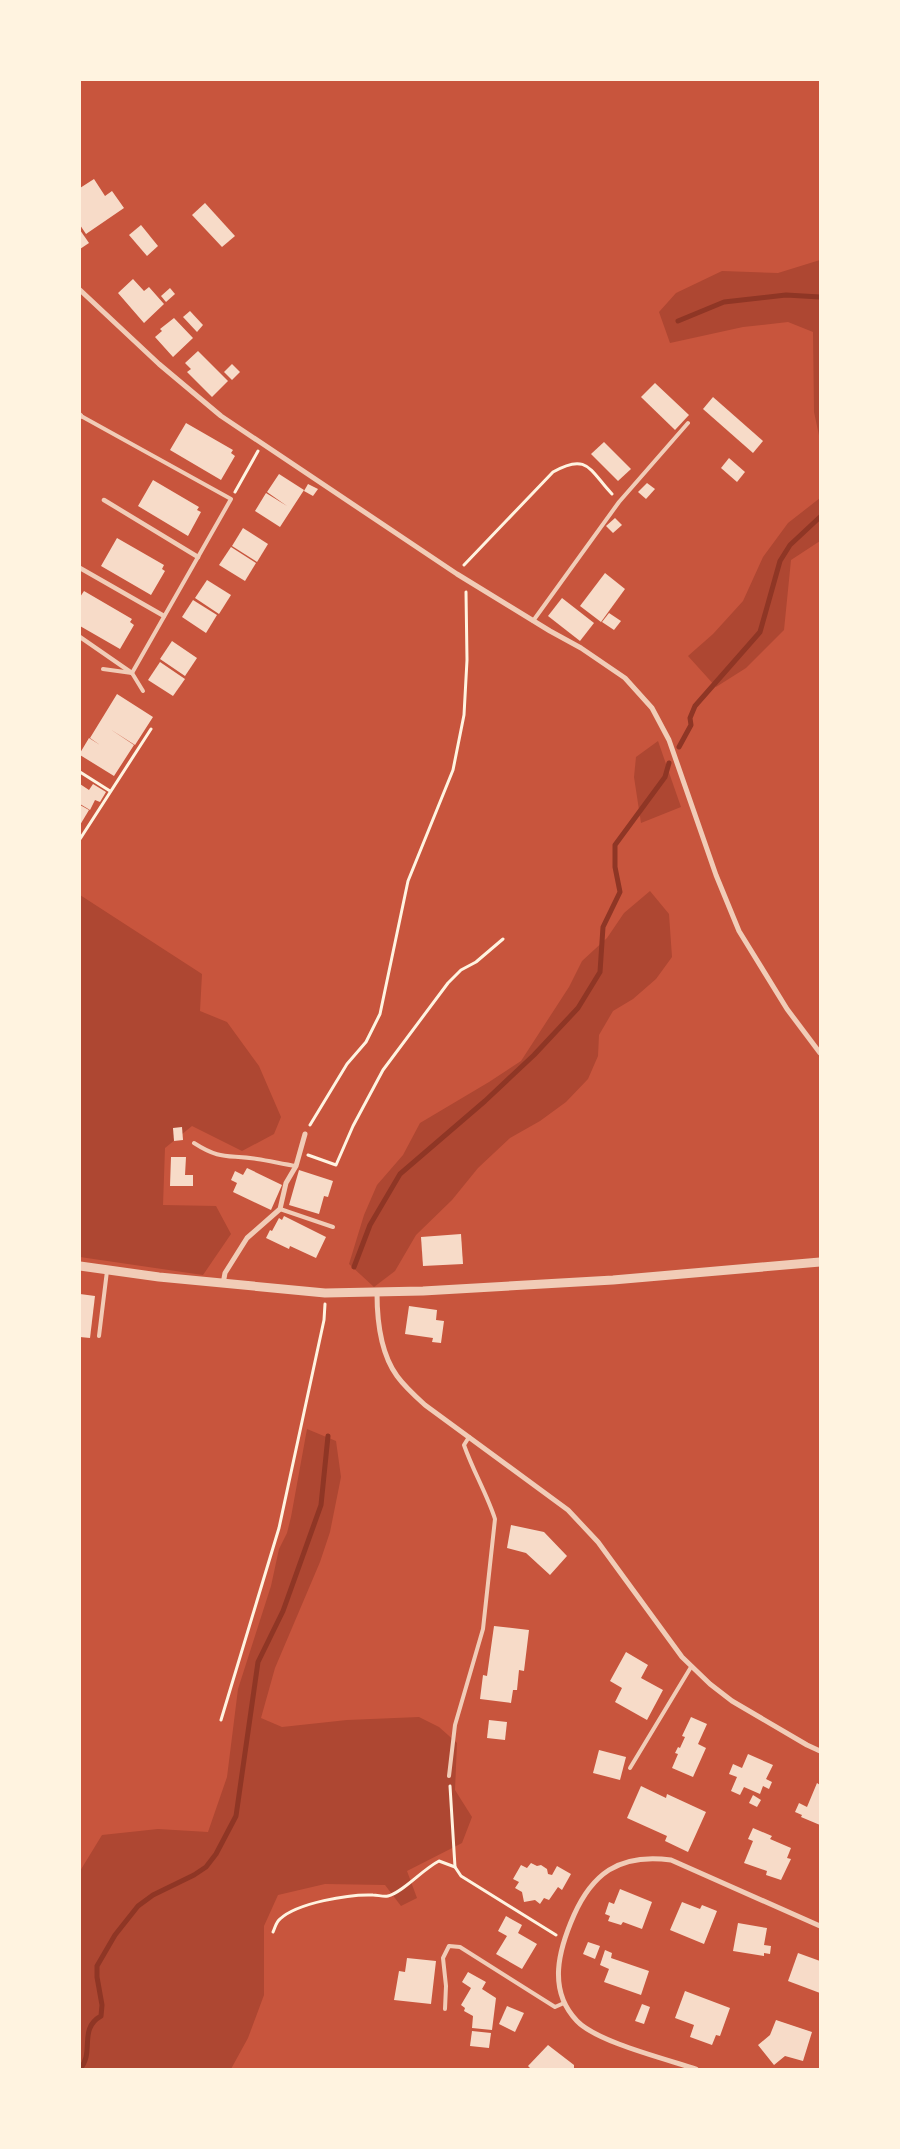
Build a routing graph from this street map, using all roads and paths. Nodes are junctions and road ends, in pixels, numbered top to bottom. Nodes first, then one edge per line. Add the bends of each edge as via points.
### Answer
1 (80, 290) edge
2 (80, 416) edge
3 (688, 423) dead end
4 (262, 444) junction
5 (231, 499) junction
6 (104, 500) dead end
7 (619, 502) junction
8 (198, 557) junction
9 (80, 568) edge
10 (457, 574) junction
11 (465, 579) junction
12 (164, 616) junction
13 (533, 621) junction
14 (80, 637) edge
15 (103, 669) dead end
16 (132, 673) junction
17 (143, 691) dead end
18 (151, 729) dead end
19 (80, 772) edge
20 (110, 792) junction
21 (80, 839) edge
22 (503, 939) dead end
23 (820, 1054) edge
24 (305, 1134) joint
25 (194, 1143) dead end
26 (298, 1152) junction
27 (296, 1166) junction
28 (280, 1209) junction
29 (333, 1227) dead end
30 (820, 1262) edge
31 (80, 1266) edge
32 (108, 1270) junction
33 (223, 1284) junction
34 (325, 1293) junction
35 (377, 1293) junction
36 (99, 1336) dead end
37 (469, 1437) junction
38 (691, 1667) junction
39 (221, 1720) dead end
40 (820, 1751) edge
41 (630, 1768) dead end
42 (449, 1776) joint
43 (455, 1867) junction
44 (820, 1926) edge
45 (273, 1932) dead end
46 (563, 1940) junction
47 (564, 2003) junction
48 (445, 2009) dead end
49 (696, 2069) edge

1 - 4 street via 159,364 221,416
2 - 5 lane
3 - 7 lane
4 - 5 path
4 - 10 street
5 - 8 lane
6 - 8 street
7 - 10 path via 594,472 583,464 569,462 553,472
7 - 13 lane
8 - 12 lane
9 - 12 street
10 - 11 street
11 - 13 street
11 - 24 path via 467,660 464,715 453,770 408,881 380,1014 366,1042 347,1064
12 - 16 lane
13 - 23 street via 625,678 652,708 669,740 738,931
14 - 16 street
15 - 16 lane
16 - 17 lane
18 - 20 path
19 - 20 path
20 - 21 path
22 - 26 path via 448,983 383,1070 336,1164
24 - 26 street
25 - 27 lane via 211,1154 224,1157 255,1158
26 - 27 street
27 - 28 street via 286,1183
28 - 29 lane
28 - 33 street via 247,1238 224,1273
30 - 35 street via 614,1280
31 - 32 street
32 - 33 street
32 - 36 lane
33 - 34 street
34 - 35 street
34 - 39 path via 324,1320 279,1528
35 - 37 street via 382,1337 396,1376 425,1405
37 - 38 street via 568,1510 598,1542
37 - 42 lane via 464,1445 495,1519 483,1629 455,1725
38 - 40 street via 732,1701
38 - 41 lane
42 - 43 path
43 - 45 path via 439,1861 428,1866 398,1892 387,1896 346,1897 294,1910 278,1920
43 - 46 path via 461,1876
44 - 46 street via 671,1860 644,1858 608,1871 592,1885 581,1900
46 - 47 street via 558,1974
47 - 48 lane via 556,2007 460,1947 449,1946 443,1958
47 - 49 street via 589,2031

